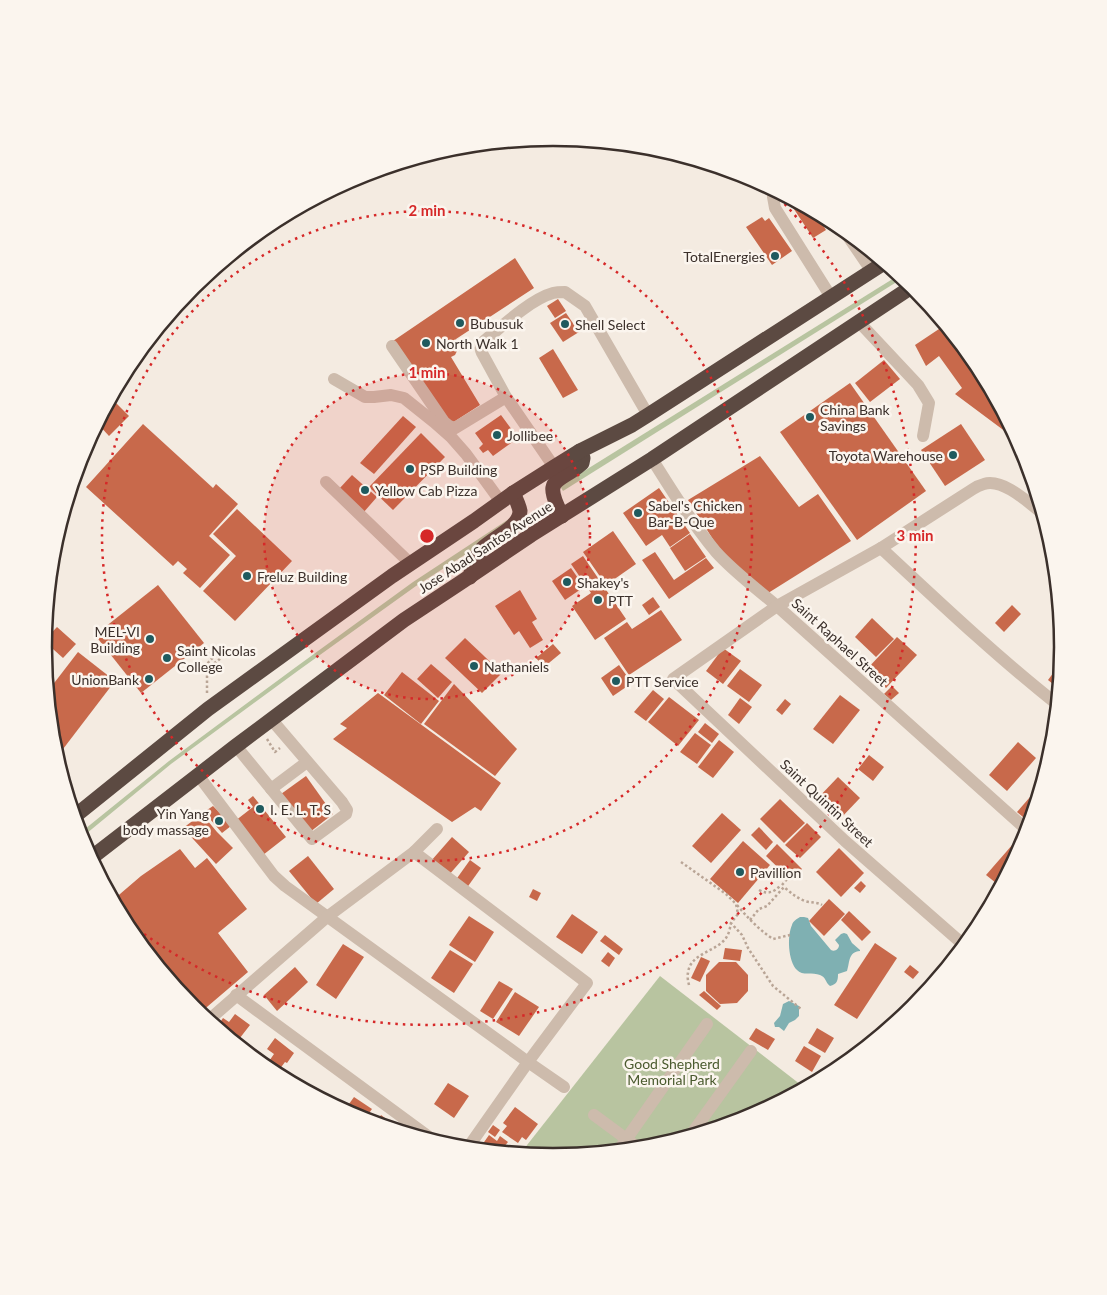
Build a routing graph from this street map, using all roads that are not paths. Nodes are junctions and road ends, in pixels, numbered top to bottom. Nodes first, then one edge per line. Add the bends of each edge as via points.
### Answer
1 (774, 198) edge
2 (878, 266) edge
3 (906, 291) edge
4 (831, 297) junction
5 (859, 322) junction
6 (392, 346) dead end
7 (334, 379) dead end
8 (506, 397) junction
9 (648, 415) junction
10 (923, 436) dead end
11 (580, 451) junction
12 (652, 459) junction
13 (554, 467) junction
14 (326, 482) dead end
15 (507, 498) junction
16 (1034, 507) edge
17 (562, 516) junction
18 (881, 548) junction
19 (411, 564) junction
20 (470, 577) junction
21 (777, 606) junction
22 (1051, 700) edge
23 (271, 719) junction
24 (236, 746) junction
25 (307, 762) junction
26 (198, 775) junction
27 (271, 789) junction
28 (80, 812) edge
29 (1022, 824) edge
30 (437, 829) dead end
31 (414, 852) junction
32 (97, 853) edge
33 (326, 917) junction
34 (959, 941) edge
35 (236, 995) junction
36 (214, 1015) edge
37 (707, 1024) dead end
38 (751, 1052) dead end
39 (528, 1062) junction
40 (564, 1087) dead end
41 (594, 1115) dead end
42 (696, 1127) edge
43 (419, 1130) edge
44 (627, 1138) junction
45 (471, 1141) edge
46 (632, 1142) edge
47 (623, 1143) edge

1 - 4 street via 775,208
2 - 4 highway, Jose Abad Santos Avenue
3 - 5 highway, Jose Abad Santos Avenue
4 - 9 highway, Jose Abad Santos Avenue
5 - 10 street via 918,385 929,403
5 - 12 highway, Jose Abad Santos Avenue
6 - 8 street via 449,426 455,428
7 - 15 street via 366,397 392,395 404,398 451,437
8 - 9 street via 482,354 481,345 534,302 565,292 585,306
8 - 13 street
9 - 11 highway, Jose Abad Santos Avenue
11 - 13 highway, Jose Abad Santos Avenue
11 - 17 highway via 582,462 553,486 553,496
12 - 17 highway, Jose Abad Santos Avenue
12 - 21 street, Saint Raphael Street via 717,553
13 - 15 highway, Jose Abad Santos Avenue
14 - 19 street
15 - 19 highway, Jose Abad Santos Avenue
15 - 20 highway via 520,510 518,520 482,549 472,565
16 - 18 street via 1000,484 986,483
17 - 20 highway, Jose Abad Santos Avenue
18 - 21 street
18 - 22 street
19 - 28 highway, Jose Abad Santos Avenue via 208,709
20 - 23 highway, Jose Abad Santos Avenue via 404,620
21 - 29 street, Saint Raphael Street
21 - 34 street, Saint Quintin Street via 672,679 845,841
23 - 24 highway, Jose Abad Santos Avenue
23 - 25 street
24 - 26 highway, Jose Abad Santos Avenue
24 - 27 street
25 - 27 street
25 - 27 street via 347,810 346,814 312,839
26 - 32 highway, Jose Abad Santos Avenue
26 - 33 street via 274,876
30 - 31 street
31 - 33 street
31 - 39 street via 587,983
33 - 35 street
33 - 39 street
35 - 36 street
35 - 43 street
37 - 44 street
38 - 42 street
39 - 40 street
39 - 45 street
41 - 44 street
44 - 46 street
44 - 47 street

